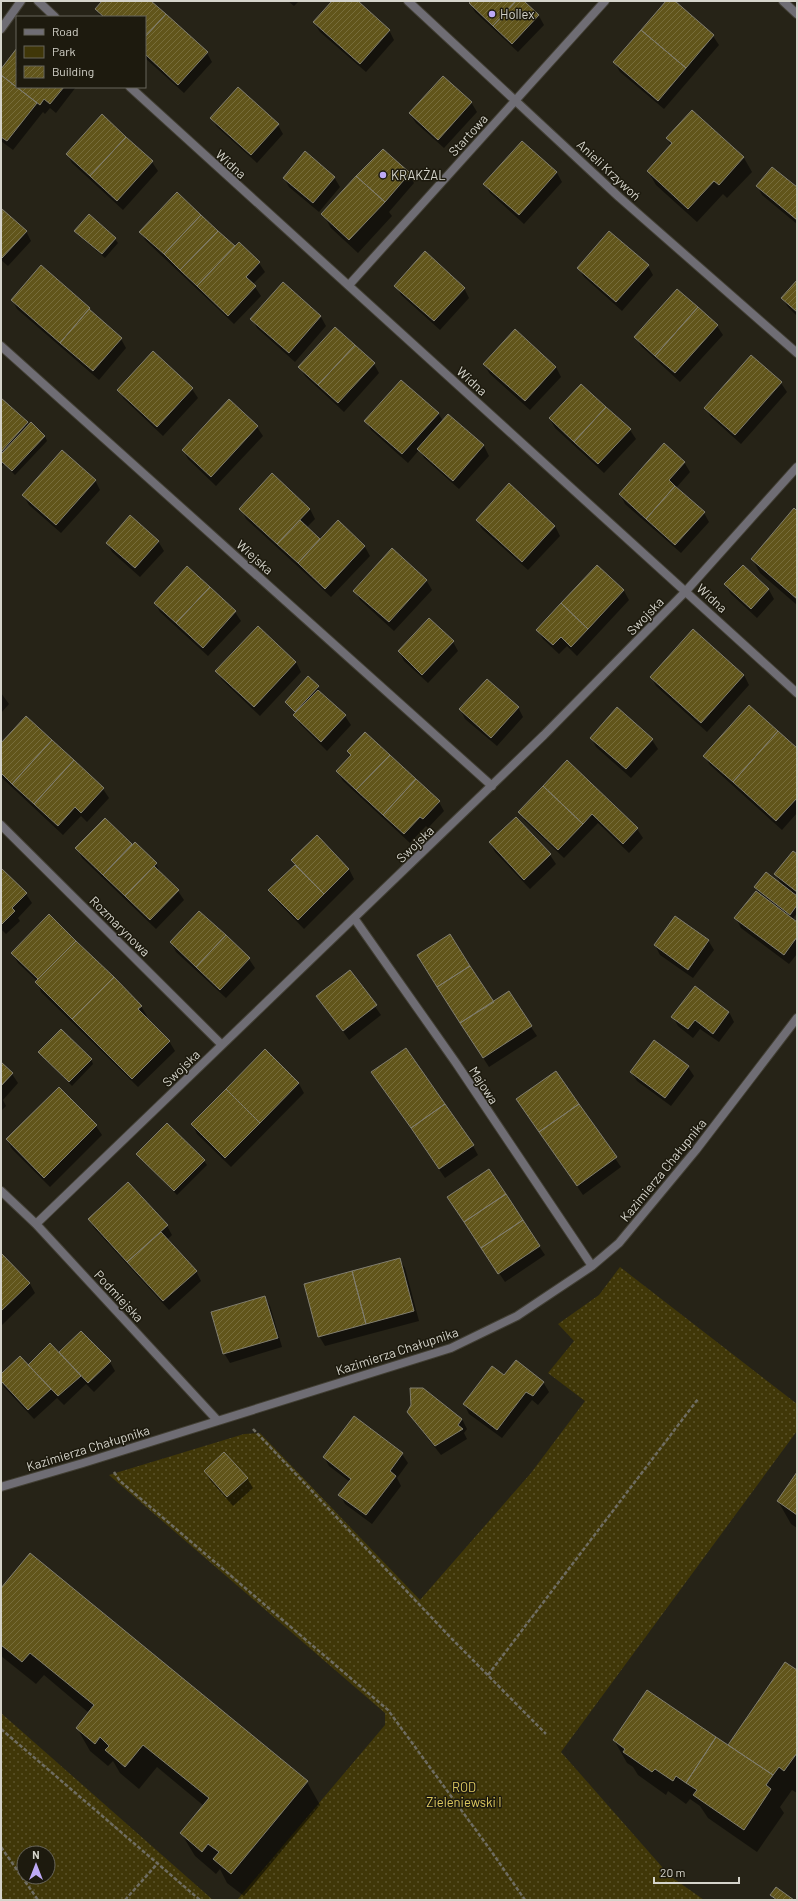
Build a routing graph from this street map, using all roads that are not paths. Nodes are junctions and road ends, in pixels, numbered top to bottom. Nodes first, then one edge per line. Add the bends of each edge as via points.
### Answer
1 (21, 1) edge
2 (38, 1) edge
3 (408, 1) edge
4 (605, 1) edge
5 (783, 1) edge
6 (797, 14) edge
7 (54, 16) edge
8 (1, 29) edge
9 (131, 88) edge
10 (515, 100) junction
11 (349, 285) junction
12 (1, 346) edge
13 (797, 353) edge
14 (797, 468) edge
15 (686, 591) junction
16 (797, 693) edge
17 (492, 786) junction
18 (1, 825) edge
19 (354, 918) junction
20 (797, 1018) edge
21 (222, 1045) junction
22 (1, 1191) edge
23 (36, 1224) junction
24 (592, 1266) junction
25 (217, 1420) junction
26 (1, 1487) edge

1 - 8 street
2 - 7 street
3 - 10 street, Anieli Krzywoń
4 - 10 street, Startowa
5 - 6 street
9 - 11 street, Widna
10 - 11 street, Startowa
10 - 13 street, Anieli Krzywoń via 619,197
11 - 15 street, Widna
12 - 17 street, Wiejska
14 - 15 street, Swojska
15 - 16 street, Widna
15 - 17 street, Swojska
17 - 19 street, Swojska
18 - 21 street, Rozmarynowa
19 - 21 street, Swojska
19 - 24 street, Majowa
20 - 24 street, Kazimierza Chałupnika via 696,1150 619,1243
21 - 23 street, Swojska
22 - 23 street, Podmiejska
23 - 25 street, Podmiejska
24 - 25 street, Kazimierza Chałupnika via 517,1316 451,1348
25 - 26 street, Kazimierza Chałupnika

